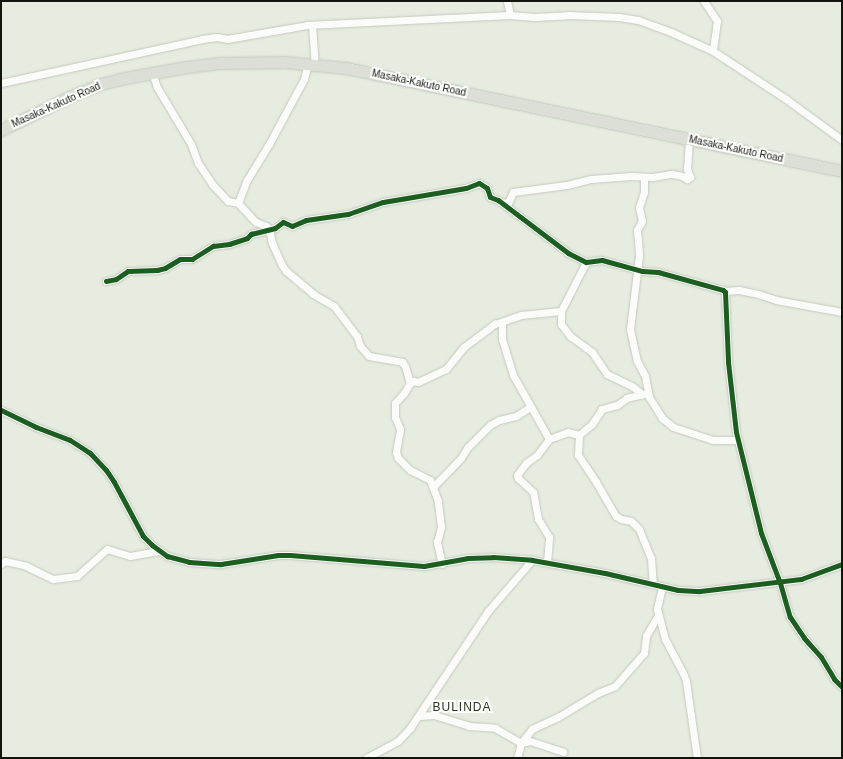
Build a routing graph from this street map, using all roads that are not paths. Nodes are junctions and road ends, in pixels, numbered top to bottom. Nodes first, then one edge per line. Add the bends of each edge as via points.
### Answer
1 (507, 1) edge
2 (704, 1) edge
3 (510, 15) junction
4 (312, 25) junction
5 (713, 51) junction
6 (311, 64) junction
7 (152, 72) junction
8 (1, 83) edge
9 (1, 130) edge
10 (689, 140) junction
11 (842, 140) edge
12 (842, 171) edge
13 (644, 178) junction
14 (500, 202) junction
15 (238, 204) junction
16 (269, 229) junction
17 (586, 262) junction
18 (637, 269) junction
19 (106, 281) dead end
20 (724, 291) junction
21 (561, 311) junction
22 (842, 312) edge
23 (502, 322) junction
24 (410, 383) junction
25 (645, 393) junction
26 (530, 407) junction
27 (1, 410) edge
28 (579, 435) junction
29 (549, 439) junction
30 (737, 440) junction
31 (433, 487) junction
32 (159, 551) junction
33 (532, 560) junction
34 (547, 562) junction
35 (1, 564) edge
36 (442, 564) junction
37 (842, 564) edge
38 (780, 583) junction
39 (653, 584) junction
40 (662, 587) junction
41 (658, 615) junction
42 (842, 687) edge
43 (419, 716) junction
44 (521, 743) junction
45 (563, 752) dead end
46 (366, 758) edge
47 (517, 758) edge
48 (698, 758) edge

1 - 3 street
2 - 5 street via 717,21
3 - 4 street
3 - 5 street via 628,18 673,33
4 - 6 street
4 - 8 street via 227,39 202,39
5 - 11 street
6 - 7 highway, Masaka-Kakuto Road via 259,61 219,63
6 - 10 highway, Masaka-Kakuto Road via 346,68
6 - 15 street via 247,180
7 - 9 highway, Masaka-Kakuto Road via 95,87
7 - 15 street via 157,87 206,176 228,201
10 - 12 highway, Masaka-Kakuto Road
10 - 13 street via 688,178 672,174
13 - 14 street via 614,176 591,179 516,192 511,194 508,203
13 - 18 street via 644,192 639,207 642,221 637,230
14 - 16 street via 490,197 487,188 479,183 466,188 382,202 348,214 306,220 292,226 283,222
14 - 17 street via 568,253
15 - 16 street via 256,222
16 - 19 street via 229,244 213,246 192,259 180,259 166,268 128,271 116,279
16 - 24 street via 272,243 286,271 313,294 334,306 369,356 402,362
17 - 18 street via 602,260
17 - 21 street
18 - 20 street via 658,272
18 - 25 street via 630,329 637,361 645,376
20 - 22 street via 739,290 776,300
20 - 30 street via 728,362
21 - 23 street via 521,315
21 - 25 street via 561,324 570,336 592,352 607,374
23 - 24 street via 488,328 464,347 446,369
23 - 26 street via 504,347 513,375
24 - 31 street via 395,403 396,420 400,429 396,452 401,462 410,470 426,477
25 - 28 street via 604,408
25 - 30 street via 659,415 673,427 713,440
26 - 29 street
26 - 31 street via 516,416 490,425
27 - 32 street via 70,440 90,453 114,482 143,536
28 - 29 street via 568,432
28 - 39 street via 580,460 613,513 635,524 644,537 651,558
29 - 34 street via 537,455 526,463 517,477 533,492 538,519 549,537
30 - 38 street via 756,515
31 - 36 street via 442,522 436,542
32 - 35 street via 130,556 107,549 77,576 53,579 26,566 5,560
32 - 36 street via 177,560 205,564 278,555 424,566
33 - 34 street
33 - 36 street via 481,557
33 - 43 street via 488,611
34 - 39 street
37 - 38 street via 812,576
38 - 40 street via 700,591
38 - 42 street via 790,617
39 - 40 street
40 - 41 street
41 - 44 street via 646,636 644,653 615,686 532,729
41 - 48 street via 665,639 686,681
43 - 44 street via 434,715 469,726 495,728
43 - 46 street via 398,741
44 - 45 street via 530,741
44 - 47 street

